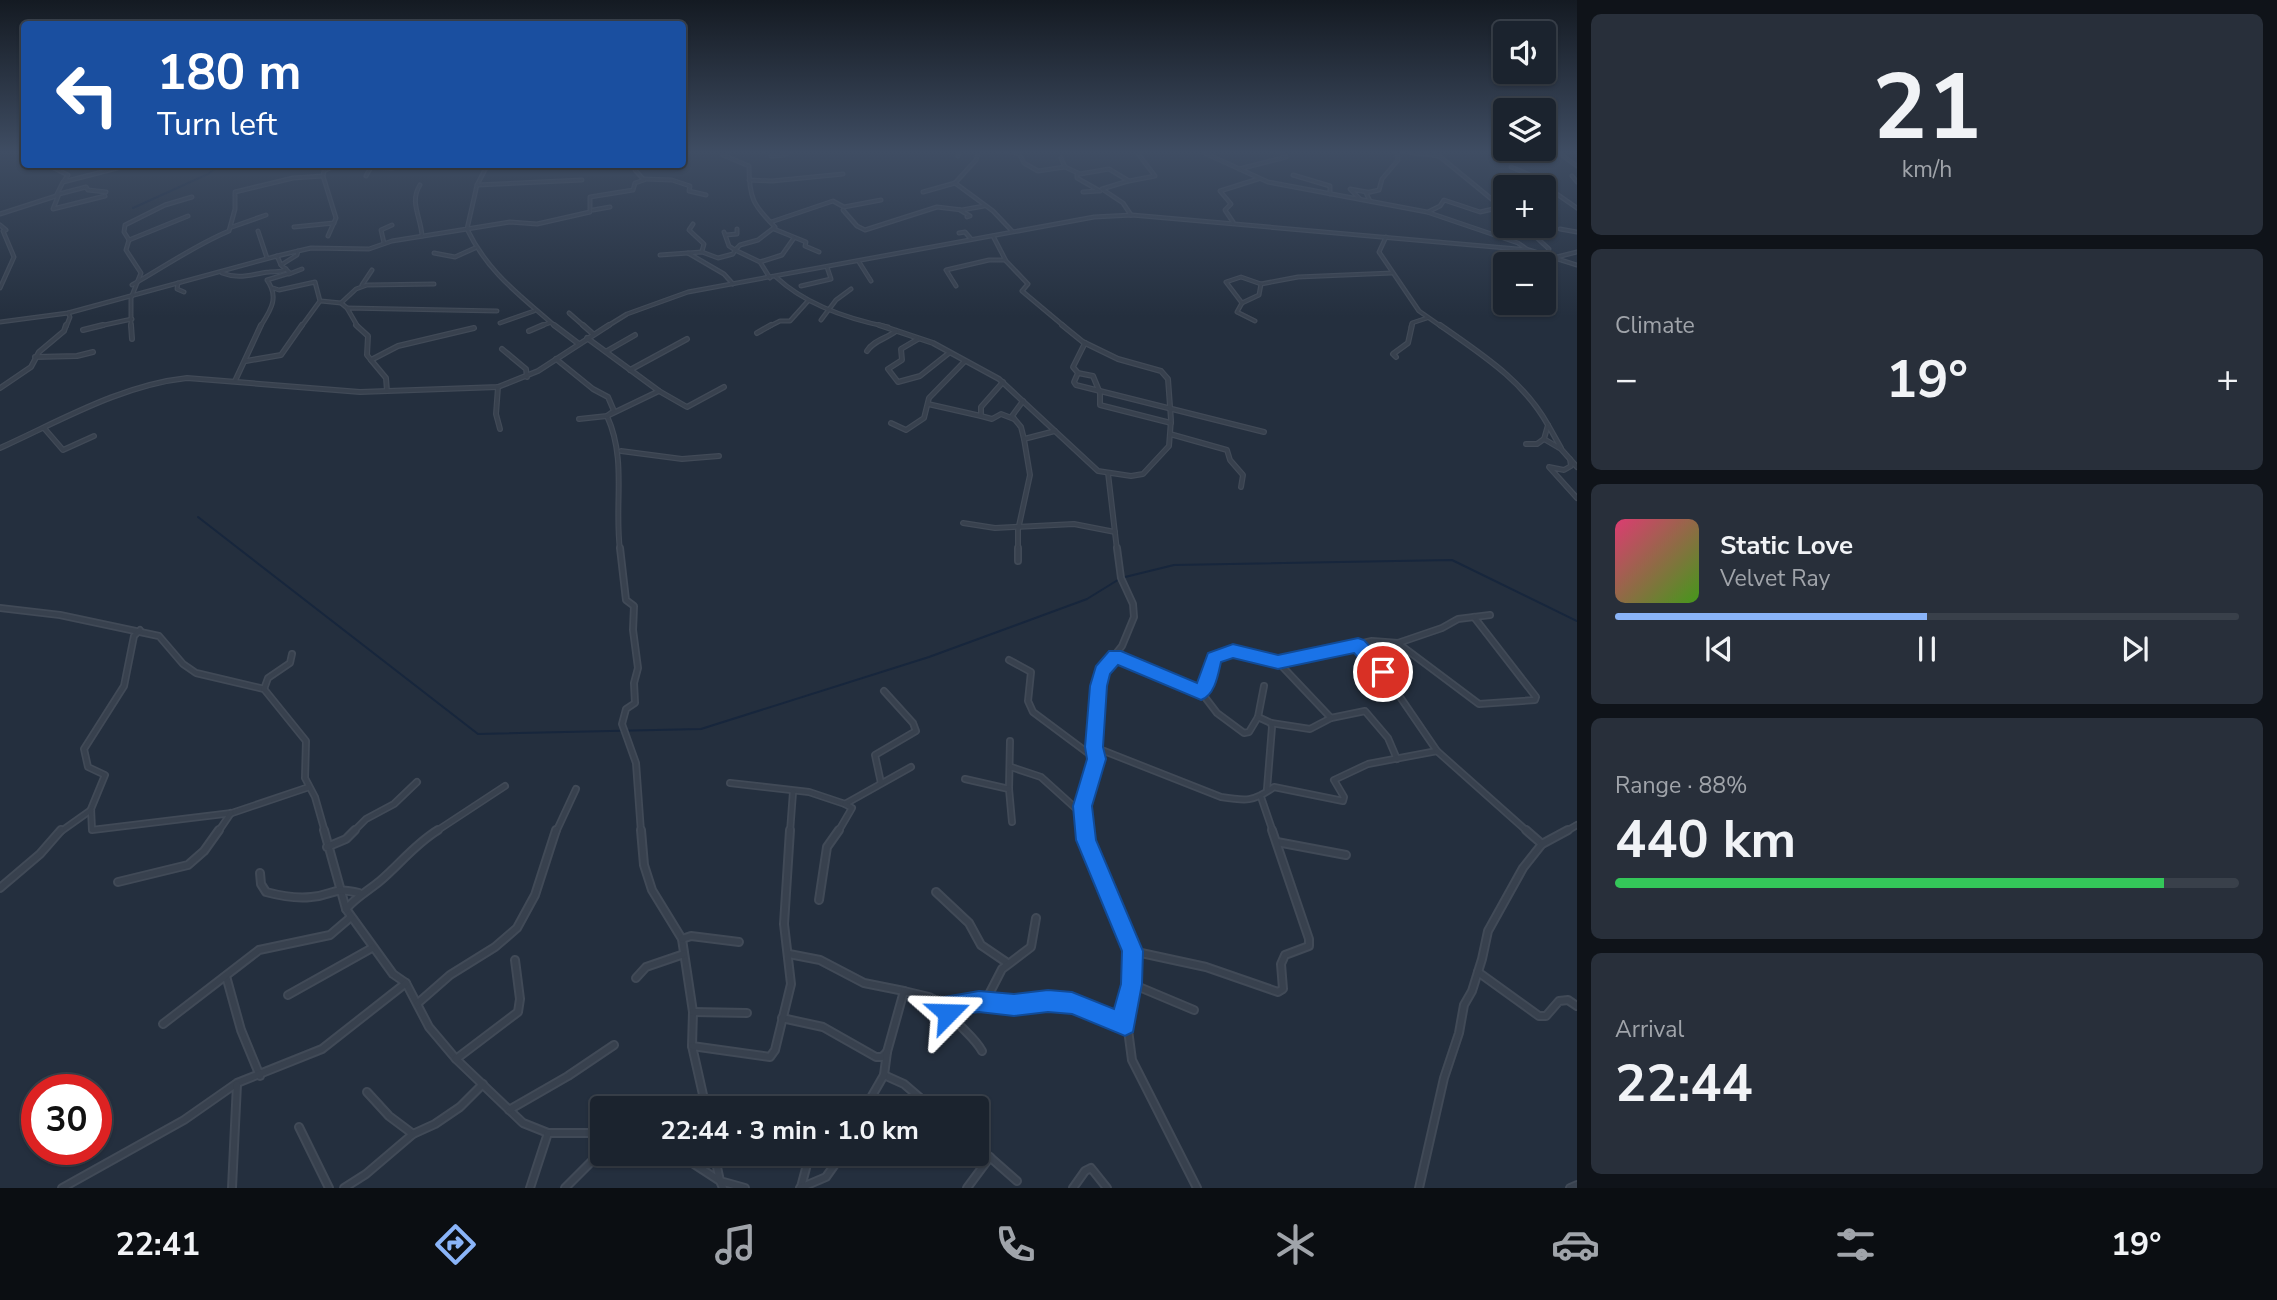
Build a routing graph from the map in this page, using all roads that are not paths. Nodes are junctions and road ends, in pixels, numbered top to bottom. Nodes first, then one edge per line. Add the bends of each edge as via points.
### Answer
1 (23, 206) edge
2 (162, 206) edge
3 (234, 206) edge
4 (332, 206) edge
5 (414, 206) edge
6 (472, 206) edge
7 (591, 206) edge
8 (755, 206) edge
9 (817, 206) edge
10 (980, 206) edge
11 (984, 206) edge
12 (1126, 206) edge
13 (1228, 206) edge
14 (1398, 206) edge
15 (1439, 206) edge
16 (1463, 206) edge
17 (610, 207) dead end
18 (960, 209) junction
19 (592, 210) junction
20 (843, 210) dead end
21 (1493, 210) edge
22 (1427, 212) junction
23 (0, 214) edge
24 (266, 215) dead end
25 (1132, 215) junction
26 (188, 216) dead end
27 (967, 217) dead end
28 (771, 222) junction
29 (334, 223) junction
30 (1233, 223) junction
31 (692, 224) dead end
32 (0, 225) edge
33 (392, 225) dead end
34 (232, 227) junction
35 (294, 227) dead end
36 (467, 229) junction
37 (737, 229) dead end
38 (774, 229) junction
39 (1560, 229) dead end
40 (258, 231) dead end
41 (1012, 231) junction
42 (1577, 232) edge
43 (958, 233) dead end
44 (328, 236) dead end
45 (422, 236) junction
46 (993, 236) junction
47 (1386, 236) junction
48 (794, 238) junction
49 (1537, 238) edge
50 (971, 239) junction
51 (129, 240) junction
52 (384, 243) junction
53 (475, 248) junction
54 (735, 250) junction
55 (1529, 250) junction
56 (298, 251) junction
57 (702, 252) junction
58 (1538, 252) edge
59 (1548, 252) edge
60 (1577, 252) edge
61 (434, 253) dead end
62 (687, 253) junction
63 (819, 253) dead end
64 (660, 255) dead end
65 (277, 256) junction
66 (1556, 257) joint
67 (267, 259) junction
68 (1005, 260) junction
69 (858, 261) junction
70 (760, 262) junction
71 (281, 265) junction
72 (1577, 265) edge
73 (827, 267) junction
74 (286, 269) junction
75 (302, 269) dead end
76 (372, 270) dead end
77 (222, 273) junction
78 (1392, 273) junction
79 (288, 275) junction
80 (776, 276) junction
81 (770, 278) junction
82 (871, 281) dead end
83 (178, 282) junction
84 (434, 284) dead end
85 (733, 284) junction
86 (1261, 284) junction
87 (132, 285) junction
88 (362, 286) junction
89 (801, 286) dead end
90 (956, 286) dead end
91 (0, 288) edge
92 (273, 288) junction
93 (851, 289) dead end
94 (184, 292) dead end
95 (132, 295) junction
96 (320, 301) junction
97 (808, 301) junction
98 (341, 303) junction
99 (1242, 303) junction
100 (347, 308) junction
101 (831, 309) junction
102 (535, 310) junction
103 (497, 311) dead end
104 (68, 313) junction
105 (569, 313) dead end
106 (1428, 318) junction
107 (131, 319) junction
108 (821, 320) dead end
109 (1255, 321) dead end
110 (0, 322) edge
111 (500, 323) dead end
112 (550, 323) junction
113 (474, 328) dead end
114 (83, 330) dead end
115 (529, 331) dead end
116 (896, 331) junction
117 (757, 333) dead end
118 (593, 334) junction
119 (635, 335) dead end
120 (587, 338) junction
121 (132, 339) dead end
122 (687, 339) dead end
123 (918, 339) junction
124 (1085, 343) junction
125 (579, 344) junction
126 (502, 349) dead end
127 (607, 351) junction
128 (867, 351) dead end
129 (93, 352) dead end
130 (949, 353) junction
131 (34, 357) junction
132 (1396, 357) dead end
133 (556, 359) junction
134 (371, 360) junction
135 (246, 361) junction
136 (965, 361) junction
137 (630, 370) junction
138 (1077, 373) junction
139 (527, 377) junction
140 (235, 381) junction
141 (1003, 382) junction
142 (653, 386) junction
143 (498, 387) junction
144 (724, 387) dead end
145 (0, 388) edge
146 (1098, 389) junction
147 (387, 391) junction
148 (659, 391) junction
149 (652, 394) junction
150 (1023, 401) junction
151 (928, 404) junction
152 (1171, 408) junction
153 (607, 416) junction
154 (981, 416) junction
155 (579, 419) dead end
156 (1014, 419) junction
157 (891, 423) dead end
158 (1171, 423) junction
159 (1548, 425) junction
160 (44, 428) junction
161 (500, 429) dead end
162 (1056, 431) junction
163 (1264, 432) dead end
164 (1170, 434) junction
165 (94, 436) dead end
166 (1024, 439) junction
167 (1544, 439) junction
168 (1526, 444) dead end
169 (0, 448) edge
170 (1561, 449) junction
171 (621, 451) junction
172 (719, 456) dead end
173 (1570, 459) junction
174 (1577, 467) edge
175 (1108, 473) junction
176 (1241, 486) dead end
177 (1577, 498) edge
178 (963, 523) dead end
179 (1019, 525) junction
180 (1115, 532) junction
181 (1018, 561) dead end
182 (0, 608) edge
183 (1490, 615) dead end
184 (1474, 617) junction
185 (140, 630) junction
186 (1398, 643) junction
187 (1358, 645) junction
188 (292, 653) dead end
189 (1115, 656) junction
190 (1009, 660) dead end
191 (1278, 662) junction
192 (1264, 686) dead end
193 (264, 689) junction
194 (884, 691) dead end
195 (1201, 692) junction
196 (1258, 717) junction
197 (1331, 718) junction
198 (1271, 723) junction
199 (1010, 741) dead end
200 (1094, 747) junction
201 (1437, 751) junction
202 (1097, 759) junction
203 (1397, 759) junction
204 (911, 767) dead end
205 (1011, 767) junction
206 (965, 779) dead end
207 (417, 782) dead end
208 (730, 783) dead end
209 (881, 783) junction
210 (505, 786) dead end
211 (309, 787) junction
212 (576, 789) dead end
213 (1009, 789) junction
214 (1267, 790) junction
215 (793, 792) junction
216 (1261, 797) junction
217 (845, 804) junction
218 (91, 809) junction
219 (232, 813) junction
220 (1083, 814) junction
221 (1012, 822) dead end
222 (1577, 825) edge
223 (1277, 842) junction
224 (1542, 844) junction
225 (327, 847) junction
226 (1346, 855) dead end
227 (260, 873) dead end
228 (118, 882) dead end
229 (0, 888) edge
230 (340, 888) junction
231 (936, 892) dead end
232 (362, 893) junction
233 (819, 900) dead end
234 (346, 909) junction
235 (351, 917) junction
236 (1035, 918) dead end
237 (682, 939) junction
238 (739, 942) dead end
239 (372, 948) junction
240 (1132, 951) junction
241 (684, 954) junction
242 (789, 954) junction
243 (515, 960) dead end
244 (1006, 962) junction
245 (1478, 972) junction
246 (226, 976) junction
247 (636, 978) dead end
248 (406, 983) junction
249 (1132, 984) junction
250 (904, 991) junction
251 (288, 995) dead end
252 (985, 1002) junction
253 (418, 1003) junction
254 (947, 1006) junction
255 (1577, 1006) edge
256 (1194, 1010) dead end
257 (693, 1012) junction
258 (747, 1013) dead end
259 (782, 1018) junction
260 (163, 1024) dead end
261 (1125, 1024) junction
262 (614, 1045) dead end
263 (692, 1046) junction
264 (982, 1051) dead end
265 (887, 1052) junction
266 (456, 1059) junction
267 (260, 1076) junction
268 (884, 1076) junction
269 (237, 1083) junction
270 (484, 1084) junction
271 (367, 1092) dead end
272 (703, 1096) edge
273 (872, 1096) edge
274 (918, 1096) edge
275 (509, 1110) junction
276 (299, 1127) dead end
277 (548, 1133) junction
278 (590, 1133) edge
279 (413, 1135) junction
280 (990, 1157) joint
281 (590, 1163) edge
282 (695, 1166) edge
283 (717, 1166) edge
284 (807, 1166) edge
285 (835, 1166) edge
286 (1017, 1181) dead end
287 (721, 1185) edge
288 (1577, 1185) edge
289 (62, 1188) edge
290 (232, 1188) edge
291 (329, 1188) edge
292 (344, 1188) edge
293 (530, 1188) edge
294 (565, 1188) edge
295 (745, 1188) edge
296 (801, 1188) edge
297 (967, 1188) edge
298 (1073, 1188) edge
299 (1107, 1188) edge
300 (1197, 1188) edge
301 (1419, 1188) edge
302 (1570, 1188) edge

1 - 23 street
2 - 51 street via 128,222 124,232
3 - 34 street
4 - 29 street
5 - 45 street via 423,222
6 - 36 street
7 - 19 street
8 - 28 street
9 - 28 street
10 - 18 street
11 - 41 street
12 - 25 street
13 - 30 street via 1224,210
14 - 22 street
15 - 22 street
16 - 21 street via 1480,212
17 - 19 street
18 - 20 street via 937,207 865,230
18 - 27 street
19 - 36 street via 537,224 510,222
22 - 55 street
24 - 34 street
25 - 30 street
25 - 41 street
26 - 51 street
28 - 38 street
29 - 35 street
29 - 44 street
30 - 47 street
31 - 57 street via 689,230 704,244
32 - 91 street via 14,257
33 - 52 street via 381,230
34 - 87 street
36 - 45 street
36 - 53 street
37 - 54 street via 737,234 724,233
38 - 48 street
38 - 54 street
39 - 42 street
40 - 67 street
41 - 46 street
43 - 50 street via 965,232
45 - 52 street
46 - 50 street
46 - 68 street
47 - 55 street
47 - 78 street via 1379,252
48 - 63 street
48 - 70 street via 782,255
49 - 59 street
50 - 69 street
51 - 87 street via 126,250 141,273
52 - 56 street via 360,250 324,247
53 - 61 street via 447,257
53 - 102 street via 505,286
54 - 57 street via 718,258
54 - 70 street
55 - 58 street
56 - 65 street
56 - 71 street
57 - 62 street
60 - 66 street
62 - 64 street
62 - 85 street via 728,276
65 - 67 street
65 - 71 street
66 - 72 street
67 - 77 street
68 - 90 street via 946,270
68 - 124 street via 1028,284 1022,291 1028,298
69 - 73 street
69 - 82 street
70 - 81 street
71 - 74 street
73 - 80 street
73 - 89 street via 831,279
74 - 77 street via 250,279
74 - 79 street
75 - 79 street
76 - 88 street
77 - 83 street
78 - 86 street via 1298,277
78 - 106 street
79 - 92 street via 267,280
80 - 81 street
80 - 97 street
81 - 85 street
83 - 94 street via 177,289
83 - 95 street
84 - 88 street
85 - 118 street via 666,299
86 - 99 street via 1259,295
86 - 99 street via 1246,276 1226,282
87 - 95 street
88 - 98 street
92 - 96 street via 315,282
92 - 135 street via 274,304
93 - 101 street
95 - 104 street
95 - 107 street via 128,306
96 - 98 street
96 - 135 street via 281,355
97 - 101 street
97 - 117 street via 790,321
98 - 100 street
99 - 109 street via 1237,312
100 - 103 street
100 - 134 street via 368,336
101 - 108 street
101 - 116 street
102 - 111 street
102 - 112 street
104 - 110 street
104 - 131 street via 64,331
105 - 118 street
106 - 132 street via 1412,323 1408,343 1393,354
106 - 159 street via 1498,366 1535,402
107 - 114 street
107 - 121 street
112 - 115 street
112 - 125 street
113 - 134 street via 398,346
116 - 123 street
116 - 128 street via 872,343
118 - 120 street
119 - 127 street
120 - 125 street
120 - 127 street
122 - 137 street
123 - 130 street
123 - 130 street via 901,349 902,360 888,369 898,382 920,376
124 - 138 street via 1073,367
124 - 152 street via 1118,359 1161,371 1168,379
125 - 133 street
126 - 139 street via 526,369
127 - 137 street
129 - 131 street
130 - 136 street
131 - 145 street via 31,367
133 - 139 street
133 - 153 street via 612,400 614,411
134 - 147 street via 386,378
135 - 140 street
136 - 141 street
136 - 151 street
137 - 142 street
138 - 146 street via 1093,376
138 - 146 street via 1076,385
139 - 143 street
140 - 147 street via 331,391
140 - 160 street via 168,380 119,394
141 - 150 street
141 - 154 street via 981,407
142 - 148 street
142 - 149 street
143 - 147 street
143 - 161 street
144 - 148 street via 687,407
146 - 152 street
146 - 158 street via 1100,405
148 - 149 street
149 - 153 street
150 - 156 street via 1013,412
150 - 162 street
151 - 154 street
151 - 157 street via 924,418 909,429
152 - 158 street
152 - 163 street
153 - 155 street
153 - 171 street
154 - 156 street via 992,419 1001,414
156 - 166 street
158 - 164 street
159 - 167 street
159 - 170 street
160 - 165 street via 62,450
160 - 169 street
162 - 166 street
162 - 175 street via 1093,468
164 - 175 street via 1169,446 1143,474
164 - 176 street via 1227,450 1242,475
166 - 179 street via 1030,475
167 - 168 street
167 - 170 street
170 - 173 street
171 - 172 street via 696,461
171 - 237 street via 618,534 626,600 634,606 638,668 635,703 626,709 622,724 635,763 644,865 652,890
173 - 174 street
173 - 177 street via 1571,466 1564,470 1549,467
175 - 180 street
178 - 179 street via 995,528
179 - 180 street via 1074,524
179 - 181 street
180 - 189 street via 1121,578 1134,617
182 - 185 street
183 - 184 street
184 - 186 street
184 - 186 street via 1535,700 1479,704
185 - 193 street via 159,636 196,673
185 - 218 street via 134,636 124,686 84,749 88,767 105,775
186 - 187 street
187 - 191 street
187 - 201 street via 1383,672
188 - 193 street via 290,663 268,678
189 - 195 street
189 - 200 street via 1102,671 1098,686
190 - 202 street via 1031,672 1028,701 1033,712
191 - 195 street via 1241,652 1220,653 1214,657
191 - 197 street
192 - 196 street
193 - 211 street via 306,741 304,772
194 - 209 street via 916,731 875,755
195 - 196 street via 1217,713 1244,733
196 - 198 street
197 - 198 street via 1296,731
197 - 203 street via 1365,711 1388,738
198 - 214 street
199 - 205 street
200 - 202 street
200 - 216 street via 1227,800
201 - 203 street
201 - 224 street
202 - 220 street
203 - 214 street via 1368,764 1334,780 1343,802 1274,787
204 - 209 street
205 - 213 street
205 - 220 street via 1041,777
206 - 213 street
207 - 225 street via 346,839
208 - 215 street
209 - 217 street
210 - 232 street via 419,842
211 - 219 street
211 - 225 street
212 - 253 street via 551,838 534,897 516,928
213 - 221 street
214 - 216 street
215 - 217 street
215 - 242 street via 784,924
216 - 223 street
217 - 233 street via 852,808 827,847
218 - 219 street via 92,830
218 - 229 street via 62,829
219 - 228 street via 204,851 188,864
220 - 240 street via 1086,840
222 - 224 street
223 - 226 street
223 - 240 street via 1309,939 1309,946 1285,955 1280,964 1283,989 1278,992 1230,971 1191,961
224 - 245 street via 1488,931
225 - 230 street
227 - 230 street via 266,892 294,900 325,897
230 - 232 street
230 - 234 street
231 - 244 street via 969,923 981,945
232 - 234 street
234 - 235 street
235 - 239 street
235 - 246 street via 330,935 260,950
236 - 244 street via 1031,947
237 - 238 street
237 - 241 street
239 - 248 street
239 - 251 street
240 - 249 street
241 - 247 street via 646,967
241 - 257 street
242 - 250 street via 808,955 864,983
242 - 259 street via 791,984
243 - 266 street via 522,1000 518,1012
244 - 252 street
245 - 255 street via 1539,1016 1546,1016 1559,1001
245 - 301 street via 1444,1078
246 - 260 street
246 - 267 street
248 - 253 street
248 - 267 street via 322,1049
249 - 256 street
249 - 261 street
250 - 254 street
250 - 265 street
252 - 254 street
252 - 261 street via 1072,1003
253 - 266 street via 429,1027
254 - 264 street
257 - 258 street
257 - 263 street
259 - 263 street via 770,1057
259 - 265 street via 823,1027 876,1056
261 - 300 street via 1132,1060
262 - 275 street
263 - 272 street
265 - 268 street
266 - 270 street
267 - 269 street
268 - 273 street
268 - 274 street
269 - 289 street via 184,1120
269 - 290 street
270 - 275 street
270 - 279 street via 460,1107
271 - 279 street
275 - 277 street via 523,1123
276 - 291 street
277 - 278 street
277 - 293 street
279 - 292 street
280 - 286 street
280 - 297 street
281 - 294 street
282 - 287 street
283 - 287 street
284 - 296 street
285 - 296 street via 825,1181
287 - 295 street via 727,1181
288 - 302 street
298 - 299 street via 1091,1168

